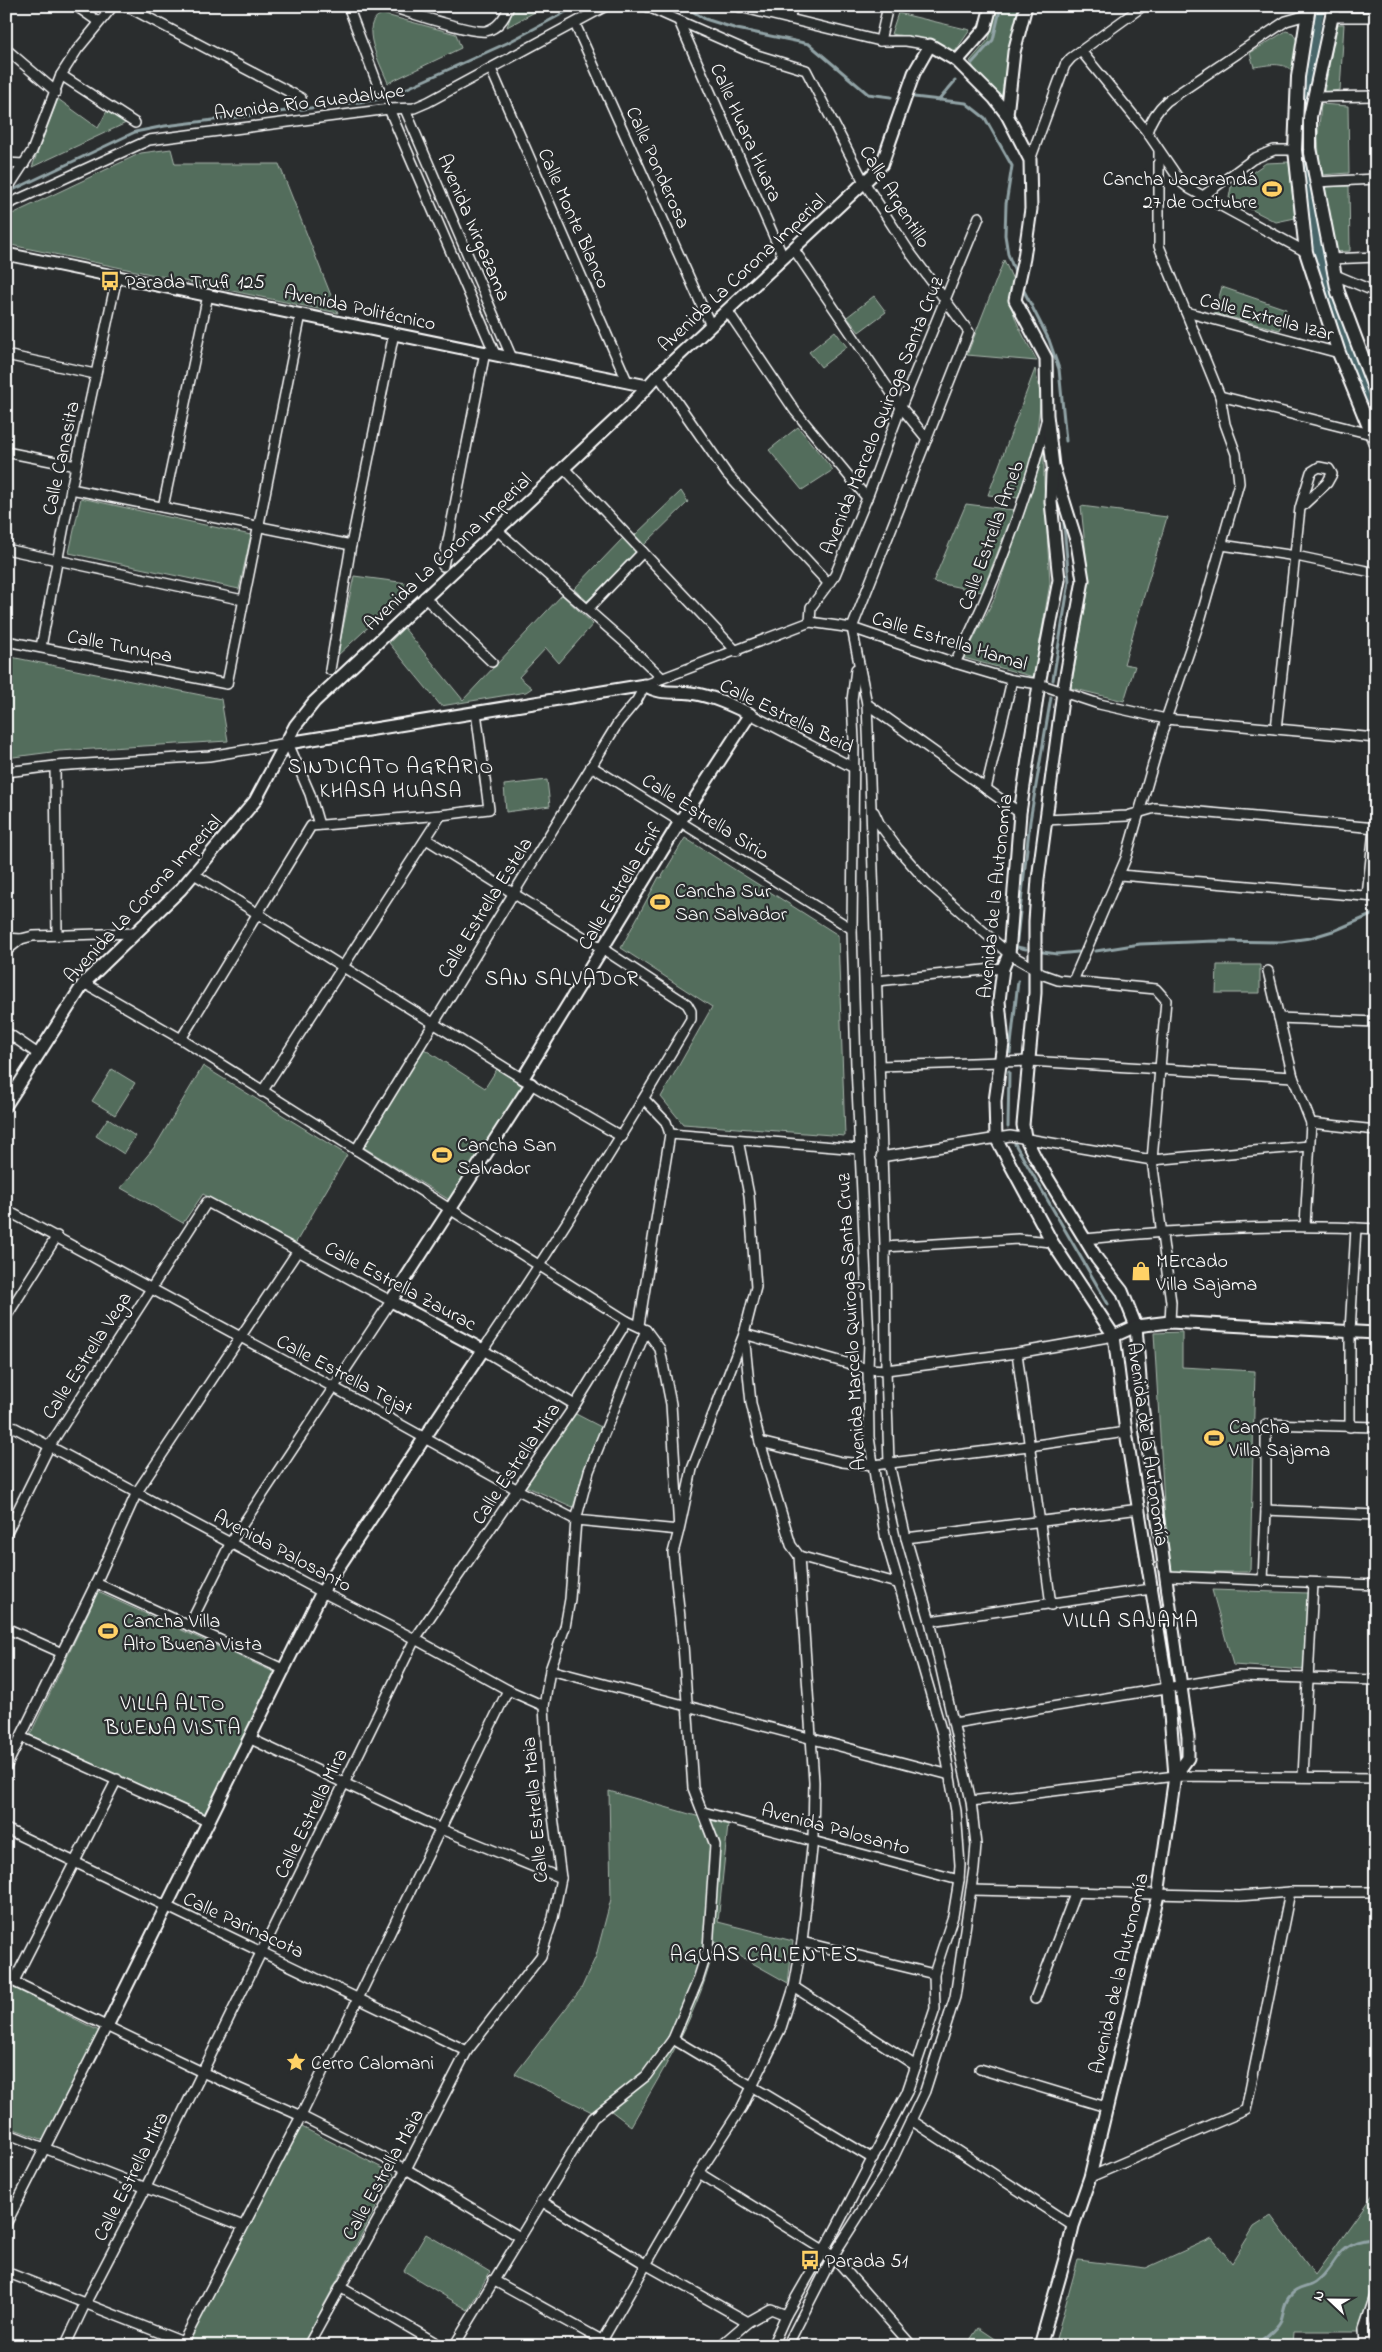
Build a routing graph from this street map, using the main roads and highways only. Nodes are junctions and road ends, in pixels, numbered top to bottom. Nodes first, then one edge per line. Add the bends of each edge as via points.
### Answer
1 (1308, 10) edge
2 (1333, 12) edge
3 (1376, 393) edge
4 (1374, 439) edge

1 - 4 main road via 1298,77 1295,150 1306,252 1339,353
2 - 3 main road via 1310,117 1310,148 1333,274

